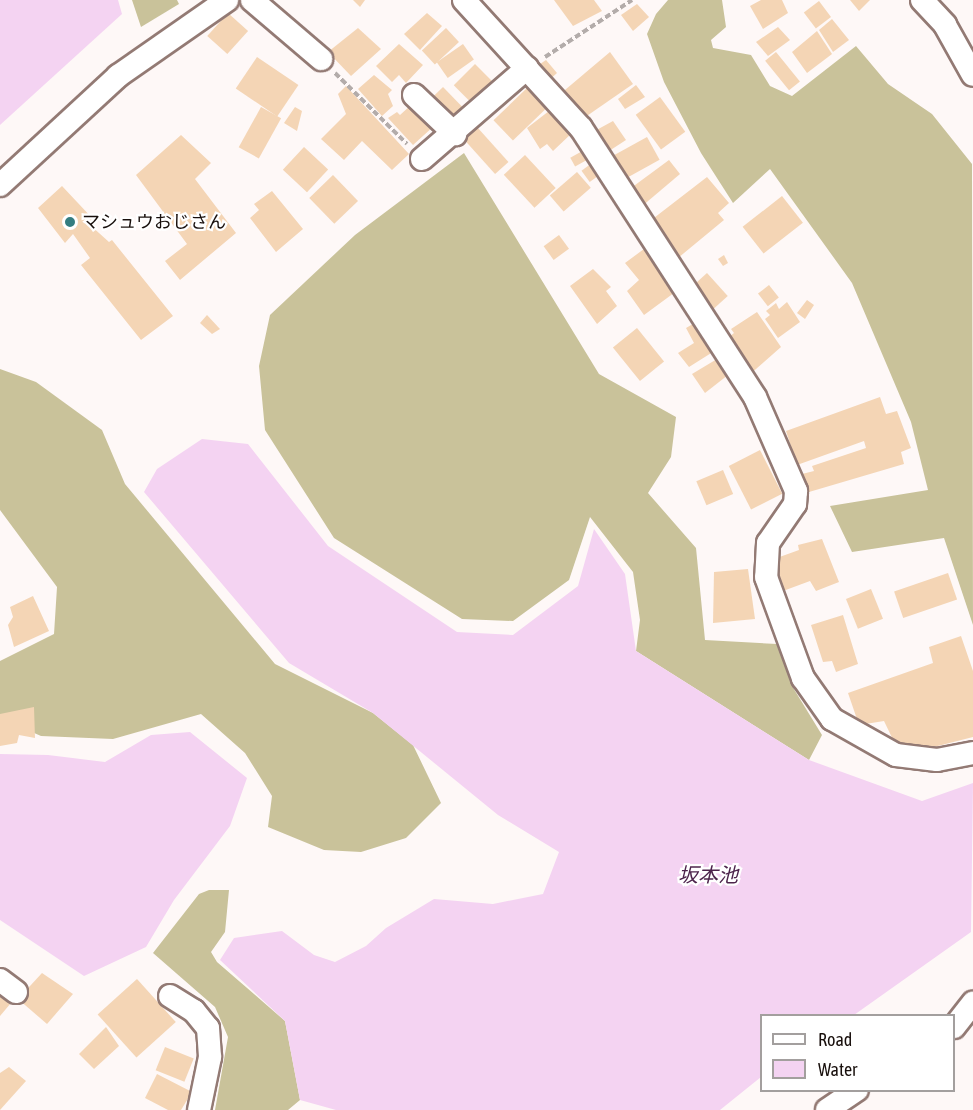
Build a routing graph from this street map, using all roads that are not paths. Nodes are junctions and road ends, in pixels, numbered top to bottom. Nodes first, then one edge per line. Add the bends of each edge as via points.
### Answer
1 (227, 0) edge
2 (252, 0) edge
3 (464, 0) edge
4 (922, 0) edge
5 (321, 59) road end
6 (527, 68) junction
7 (973, 75) edge
8 (414, 95) dead end
9 (455, 134) junction
10 (422, 159) road end
11 (0, 185) edge
12 (973, 753) edge
13 (170, 996) dead end
14 (973, 1003) edge
15 (955, 1026) edge
16 (854, 1092) edge
17 (199, 1110) edge
18 (827, 1110) edge

1 - 11 street via 118,76
2 - 5 street
3 - 6 street
4 - 7 street via 945,25
6 - 9 street
6 - 12 street via 581,128 755,397 796,491 795,504 768,543 766,577 803,678 832,719 896,755 937,759
8 - 9 street
9 - 10 street
13 - 17 street via 194,1011 208,1028 210,1057
14 - 15 street
16 - 18 street

